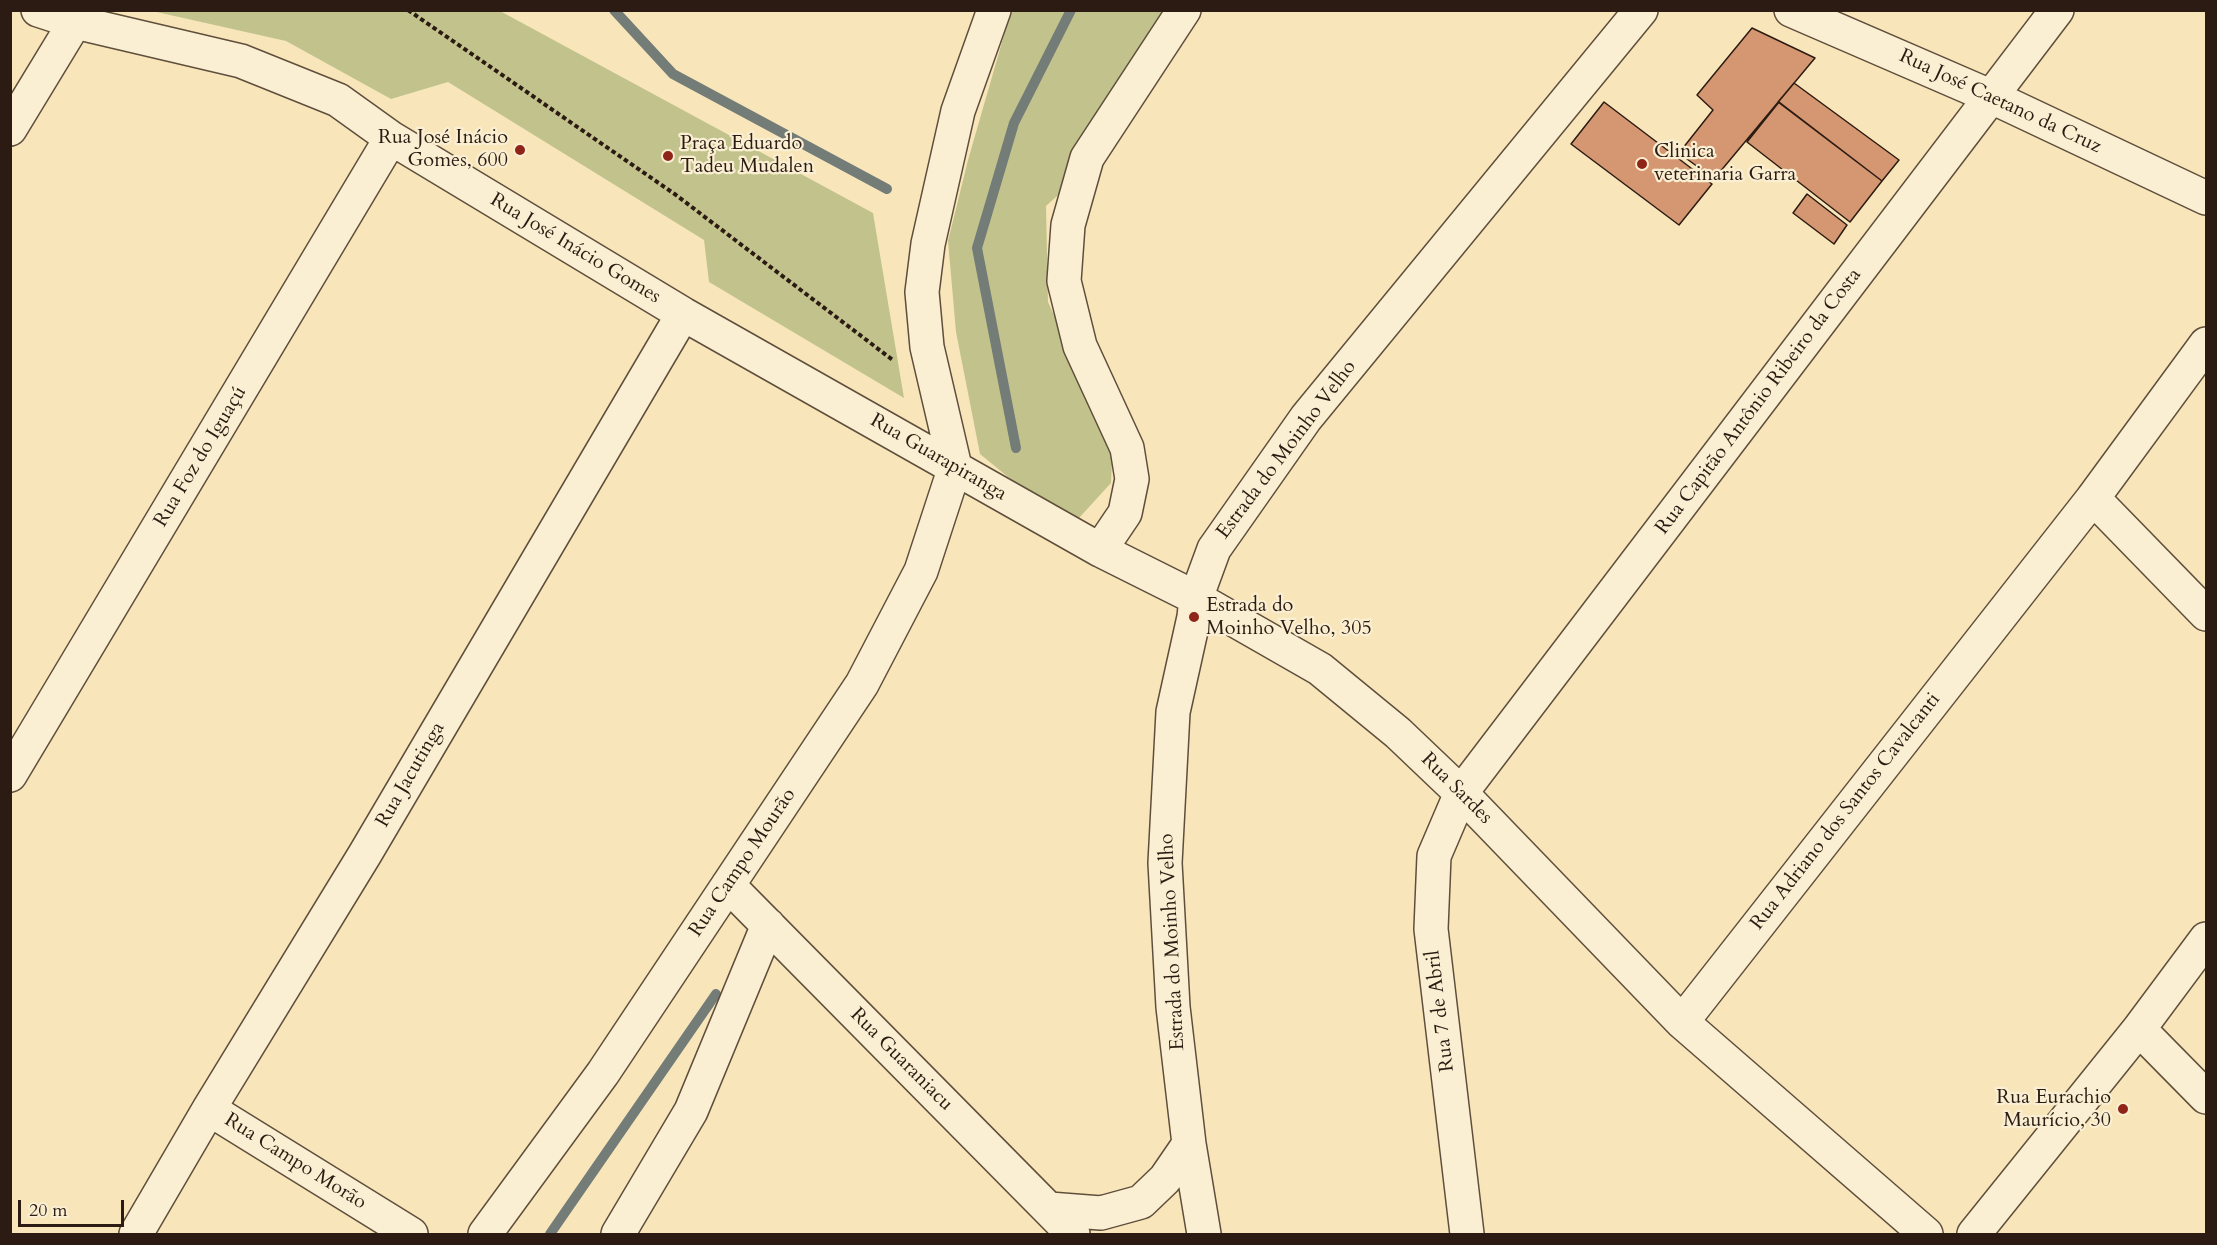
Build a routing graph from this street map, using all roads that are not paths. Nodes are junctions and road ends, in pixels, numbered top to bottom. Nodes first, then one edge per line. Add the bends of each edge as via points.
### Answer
1 (38, 10) edge
2 (994, 10) edge
3 (1184, 10) edge
4 (1641, 10) edge
5 (1791, 10) edge
6 (2056, 10) edge
7 (75, 22) junction
8 (1992, 97) junction
9 (10, 129) edge
10 (391, 138) junction
11 (2206, 198) edge
12 (683, 314) junction
13 (2206, 344) edge
14 (954, 467) junction
15 (2093, 498) junction
16 (1100, 550) junction
17 (1196, 598) junction
18 (2206, 614) edge
19 (10, 775) edge
20 (1461, 793) junction
21 (728, 885) junction
22 (768, 925) junction
23 (2206, 939) edge
24 (1682, 1022) junction
25 (2139, 1029) junction
26 (2206, 1098) edge
27 (209, 1109) junction
28 (1188, 1144) junction
29 (1049, 1209) junction
30 (136, 1234) edge
31 (411, 1234) edge
32 (484, 1234) edge
33 (618, 1234) edge
34 (1073, 1234) edge
35 (1204, 1234) edge
36 (1467, 1234) edge
37 (1926, 1234) edge
38 (1974, 1234) edge

1 - 7 street, Rua José Inácio Gomes
2 - 14 street via 958,111 928,244 922,292 927,347
3 - 16 street via 1087,158 1068,225 1064,281 1080,346 1127,448 1132,479 1125,513
4 - 17 street, Estrada do Moinho Velho via 1306,418 1214,549
5 - 8 street, Rua José Caetano da Cruz
6 - 8 street, Rua Capitão Antônio Ribeiro da Costa
7 - 9 street
7 - 10 street, Rua José Inácio Gomes via 241,61 338,100
8 - 11 street, Rua José Caetano da Cruz
8 - 20 street, Rua Capitão Antônio Ribeiro da Costa
10 - 12 street, Rua José Inácio Gomes
10 - 19 street, Rua Foz do Iguaçú
12 - 14 street, Rua Guarapiranga
12 - 27 street, Rua Jacutinga via 365,854
13 - 15 street, Rua Adriano dos Santos Cavalcanti
14 - 16 street, Rua Guarapiranga
14 - 21 street, Rua Campo Mourão via 921,571 862,684
15 - 18 street
15 - 24 street, Rua Adriano dos Santos Cavalcanti
16 - 17 street, Rua Guarapiranga
17 - 20 street, Rua Sardes via 1320,669 1398,733
17 - 28 street, Estrada do Moinho Velho via 1173,712 1164,863 1173,1007
20 - 24 street, Rua Sardes
20 - 36 street, Rua 7 de Abril via 1434,856 1431,928
21 - 22 street, Rua Guaraniacu
21 - 32 street, Rua Campo Mourão via 603,1073
22 - 29 street, Rua Guaraniacu
22 - 33 street via 691,1111
23 - 25 street
24 - 37 street
25 - 26 street
25 - 38 street
27 - 30 street, Rua Jacutinga
27 - 31 street, Rua Campo Morão
28 - 29 street via 1165,1179 1141,1202 1101,1213
28 - 35 street, Estrada do Moinho Velho
29 - 34 street, Rua Guaraniacu

